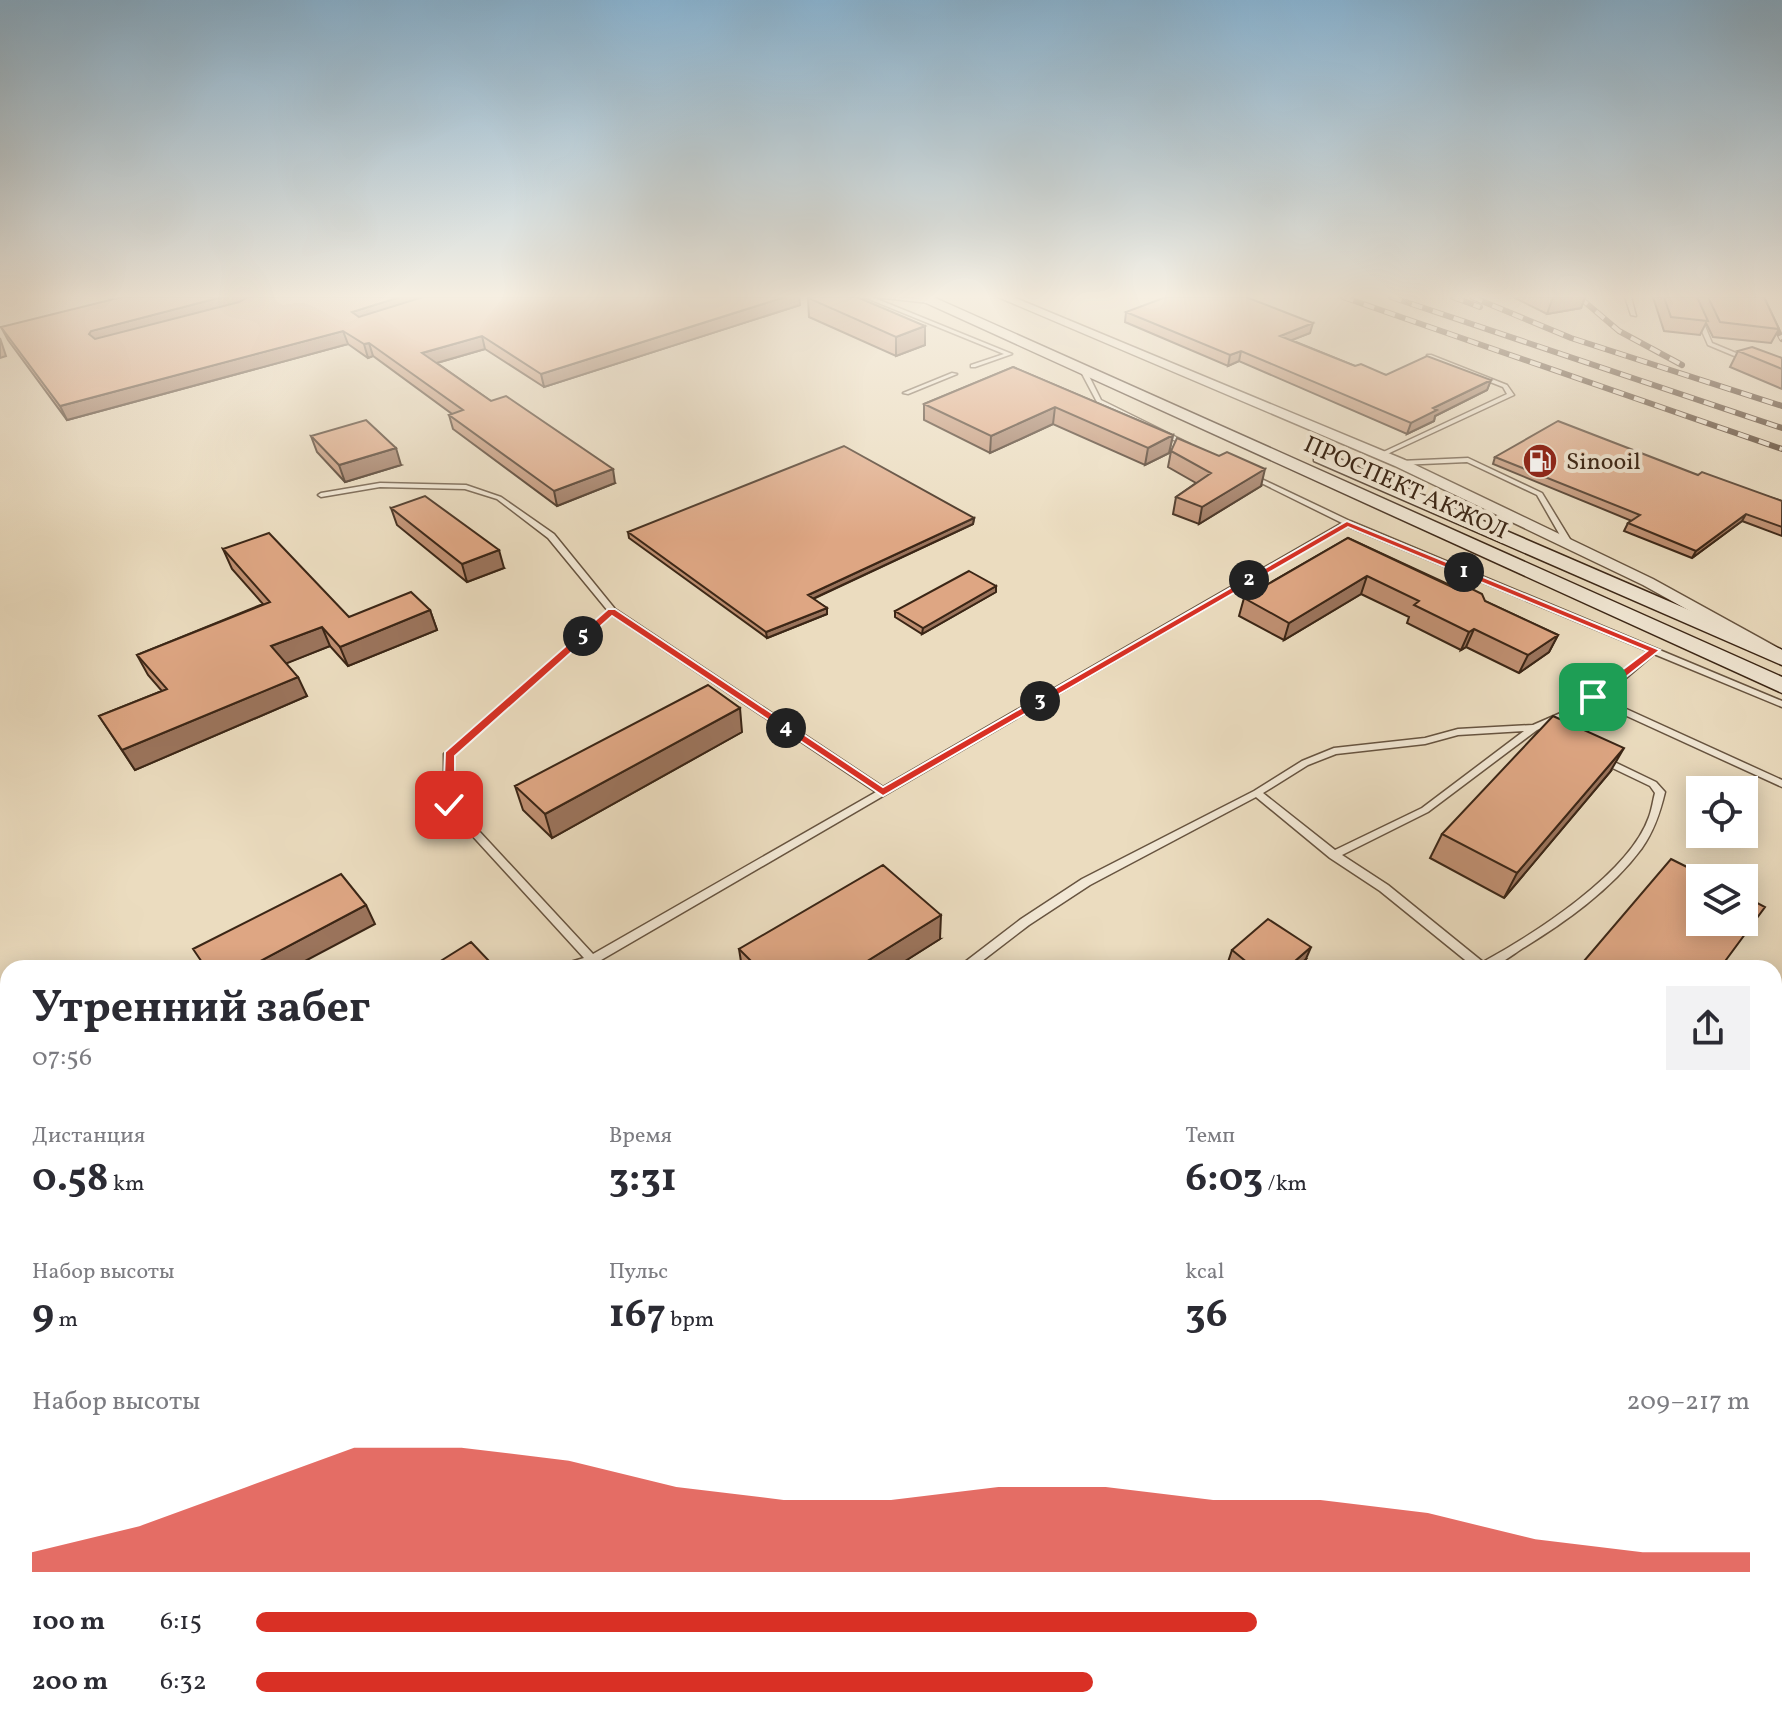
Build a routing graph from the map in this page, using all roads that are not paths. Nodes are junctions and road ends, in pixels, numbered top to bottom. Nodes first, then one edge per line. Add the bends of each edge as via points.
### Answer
1 (945, 378) edge
2 (1087, 378) edge
3 (1100, 378) edge
4 (1140, 378) edge
5 (1196, 378) edge
6 (1486, 378) edge
7 (906, 393) dead end
8 (1196, 449) edge
9 (1381, 455) junction
10 (1400, 463) junction
11 (1237, 469) edge
12 (321, 495) dead end
13 (1347, 523) junction
14 (1569, 544) junction
15 (612, 611) junction
16 (1654, 650) junction
17 (1782, 658) edge
18 (1782, 686) edge
19 (1593, 697) junction
20 (1782, 704) edge
21 (1534, 728) junction
22 (1548, 734) edge
23 (1588, 753) edge
24 (1782, 784) edge
25 (883, 792) junction
26 (1257, 793) junction
27 (1334, 855) junction
28 (592, 960) joint
29 (975, 960) edge
30 (1473, 960) edge
31 (1498, 960) edge

1 - 7 lane
2 - 8 lane via 1099,401
3 - 18 main road, ПРОСПЕКТ АКЖОЛ
4 - 17 main road, ПРОСПЕКТ АКЖОЛ
5 - 9 street
6 - 9 lane via 1511,395
9 - 10 street
10 - 14 street
10 - 14 lane via 1468,460 1540,494
11 - 13 lane
12 - 15 lane via 395,485 466,487 499,498 551,536
13 - 16 lane
13 - 25 lane
14 - 17 street
15 - 25 lane
15 - 28 lane via 449,754 449,805
16 - 19 lane
16 - 20 lane
19 - 21 lane
19 - 24 lane
21 - 22 lane
21 - 26 lane via 1458,732 1334,751
21 - 27 lane via 1425,810
23 - 31 lane via 1653,784 1660,792 1656,813 1628,859 1603,885
25 - 28 lane
26 - 27 lane
26 - 29 lane via 1086,882
27 - 30 lane

